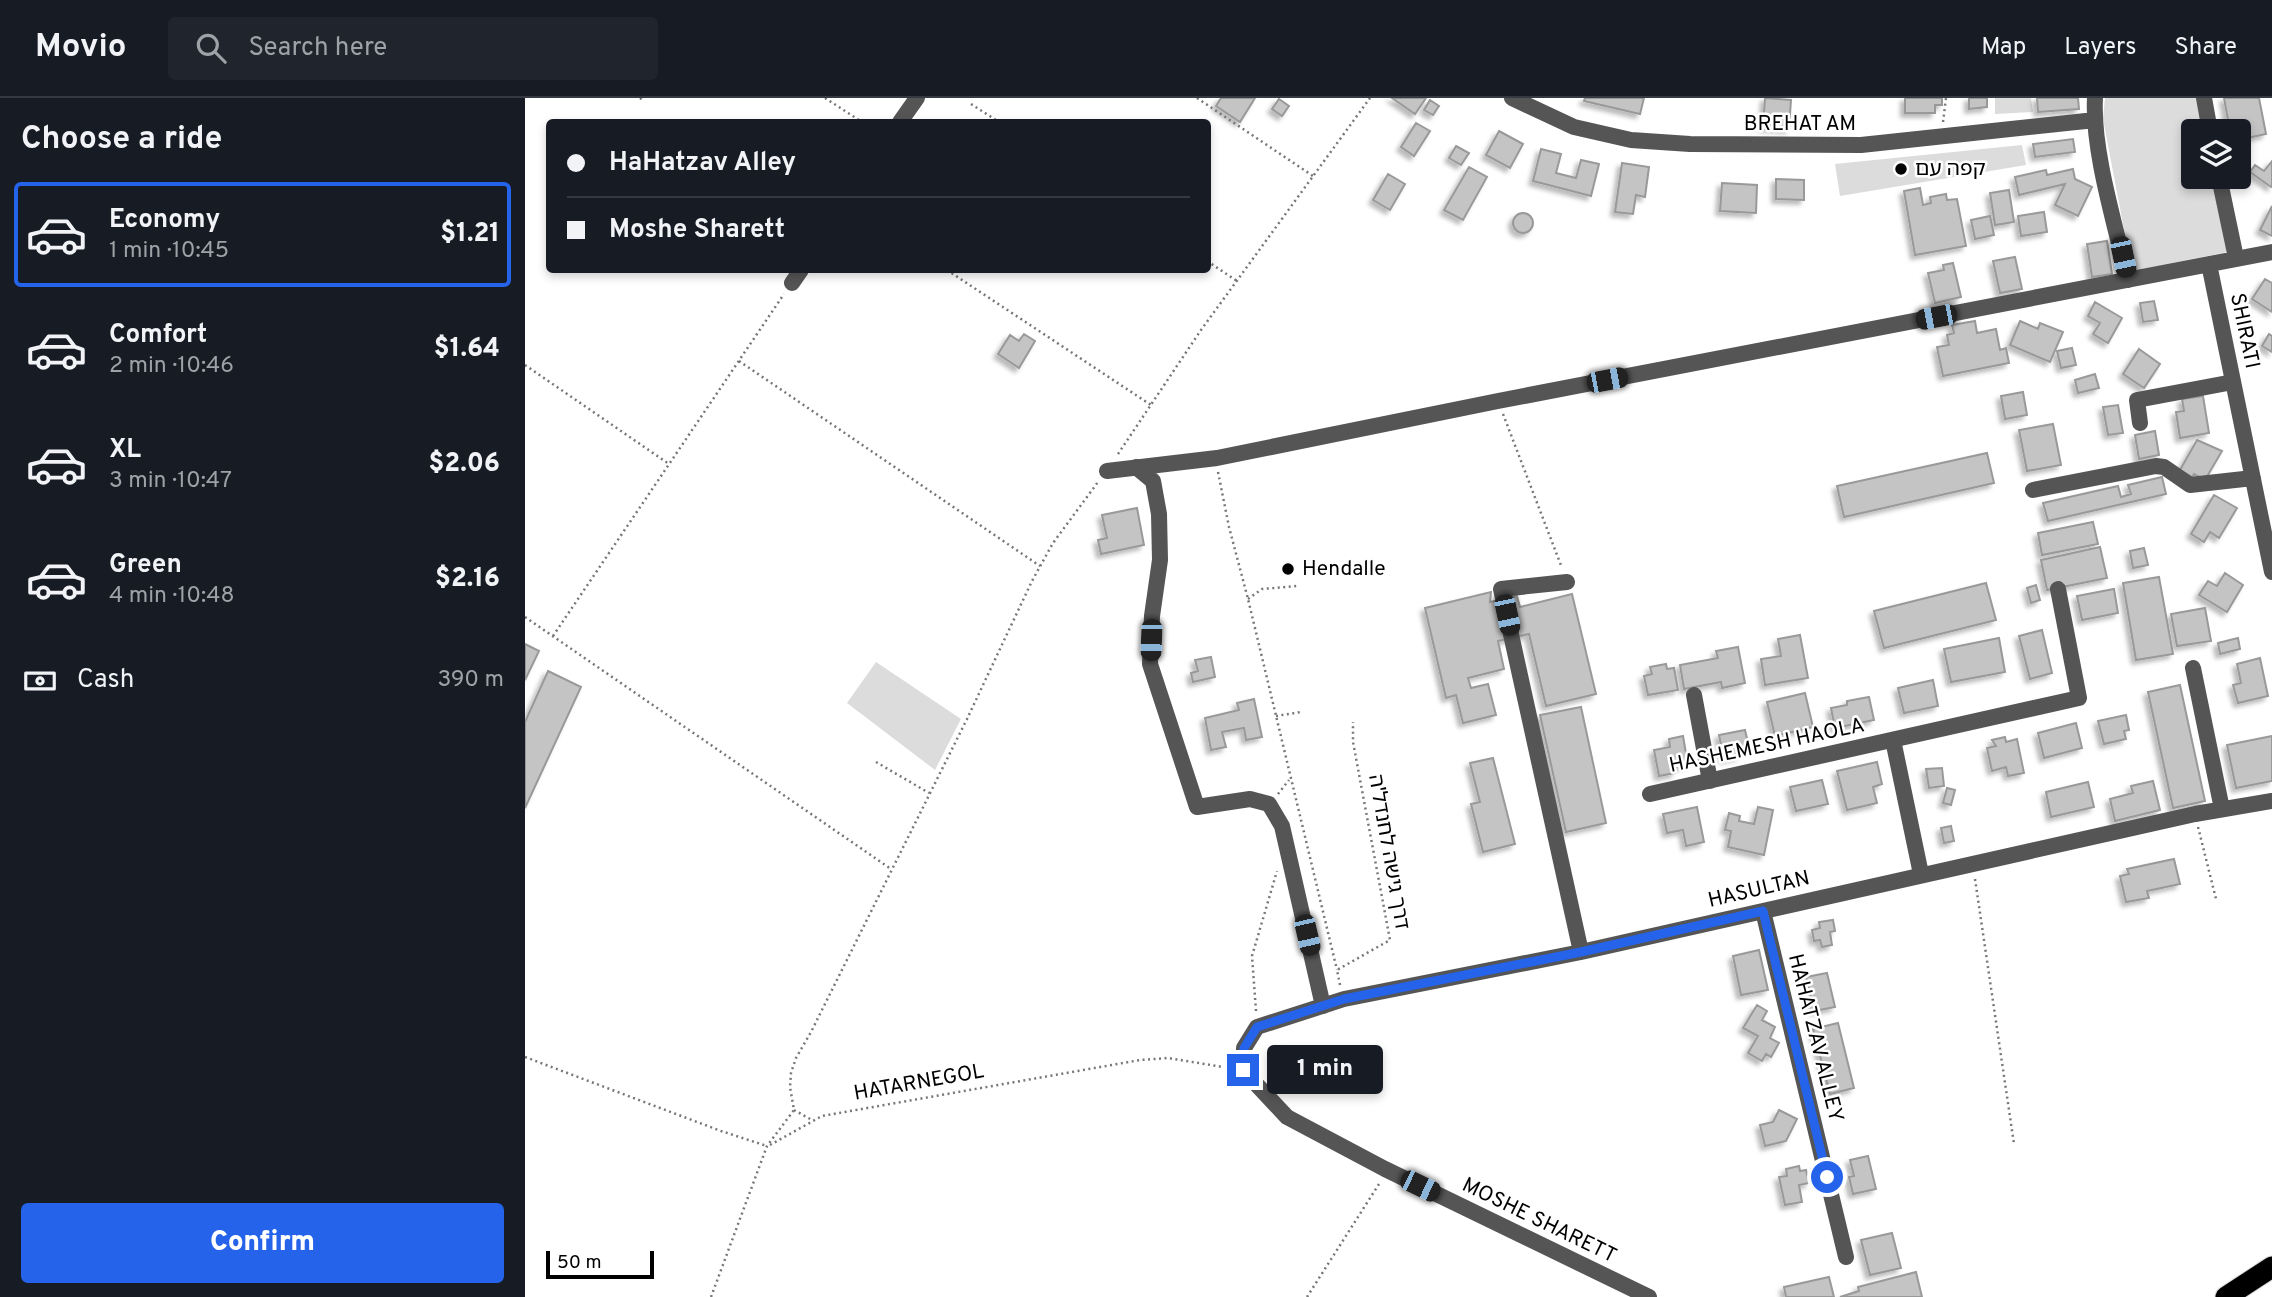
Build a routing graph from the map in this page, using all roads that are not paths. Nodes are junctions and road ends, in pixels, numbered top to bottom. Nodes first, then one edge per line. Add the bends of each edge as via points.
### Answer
1 (916, 98) edge
2 (1512, 98) edge
3 (2095, 98) edge
4 (2204, 98) edge
5 (902, 119) edge
6 (2208, 119) edge
7 (2095, 120) junction
8 (2222, 189) edge
9 (2272, 252) edge
10 (2236, 258) junction
11 (2209, 264) junction
12 (2128, 280) junction
13 (2233, 383) junction
14 (2140, 423) dead end
15 (1136, 467) junction
16 (1107, 471) road end
17 (2253, 478) junction
18 (2033, 490) dead end
19 (2272, 572) edge
20 (1567, 582) road end
21 (2058, 589) dead end
22 (2193, 668) dead end
23 (1694, 695) dead end
24 (1893, 740) junction
25 (1710, 780) junction
26 (1650, 794) dead end
27 (2272, 801) edge
28 (2222, 809) junction
29 (1921, 874) junction
30 (1763, 911) junction
31 (1581, 952) junction
32 (1323, 1006) junction
33 (1243, 1070) joint
34 (1846, 1257) dead end
35 (2272, 1267) edge
36 (1649, 1297) edge
37 (2226, 1297) edge

1 - 5 street
2 - 7 street, BREHAT AM via 1574,127 1631,140 1690,144 1848,145
3 - 7 street
4 - 6 street
7 - 12 street
8 - 10 street
9 - 10 street
10 - 11 street
11 - 12 street
11 - 13 street, SHIRATI
12 - 15 street via 1217,458
13 - 14 street via 2137,400
13 - 17 street, SHIRATI
15 - 16 street
15 - 32 street via 1153,481 1159,514 1160,560 1151,615 1150,664 1197,807 1250,799 1269,804 1282,826
17 - 18 street via 2190,485 2156,466
17 - 19 street, SHIRATI
20 - 31 street via 1501,589
21 - 24 street, HASHEMESH HAOLA via 2079,698
22 - 28 street
23 - 25 street
24 - 25 street, HASHEMESH HAOLA
24 - 29 street, HASHEMESH HAOLA
25 - 26 street, HASHEMESH HAOLA
27 - 28 street, HASULTAN
28 - 29 street, HASULTAN
29 - 30 street, HASULTAN
30 - 31 street, HASULTAN
30 - 34 street, HAHATZAV ALLEY
31 - 32 street, HASULTAN
32 - 33 street, HASULTAN via 1257,1027 1244,1048
33 - 36 street, MOSHE SHARETT via 1287,1117
35 - 37 highway

